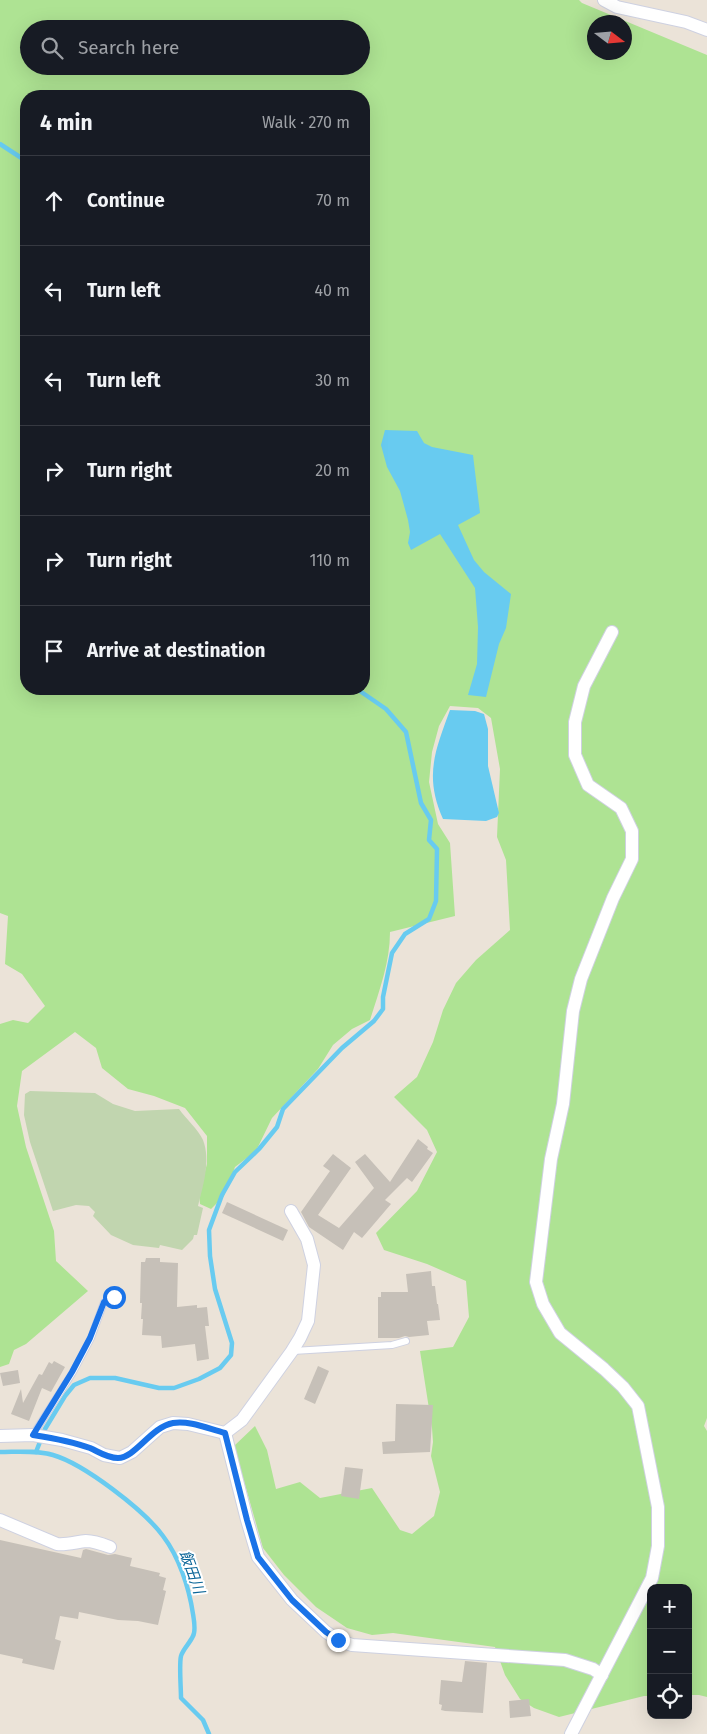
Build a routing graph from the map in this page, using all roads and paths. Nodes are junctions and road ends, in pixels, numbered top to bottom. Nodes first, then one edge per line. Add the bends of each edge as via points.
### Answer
1 (604, 0) edge
2 (707, 30) edge
3 (612, 632) dead end
4 (291, 1211) dead end
5 (114, 1297) dead end
6 (406, 1342) dead end
7 (292, 1351) junction
8 (225, 1433) junction
9 (33, 1435) junction
10 (0, 1436) edge
11 (0, 1520) edge
12 (110, 1547) dead end
13 (602, 1675) junction
14 (571, 1734) edge

1 - 2 street via 617,7 686,22
3 - 13 street via 584,686 575,722 575,755 588,785 621,808 632,831 632,859 581,979 573,1010 563,1104 551,1159 536,1282 543,1304 560,1334 604,1368 638,1406 658,1507 658,1546 652,1578
4 - 7 street via 307,1239 314,1265 308,1321
5 - 9 lane via 104,1302 86,1346
6 - 7 lane
7 - 8 street via 242,1420
8 - 9 street via 173,1423 160,1428 120,1458 62,1440
8 - 13 street via 258,1557 292,1600 338,1640 352,1645 565,1660
9 - 10 street
11 - 12 street via 57,1544 86,1541
13 - 14 street

